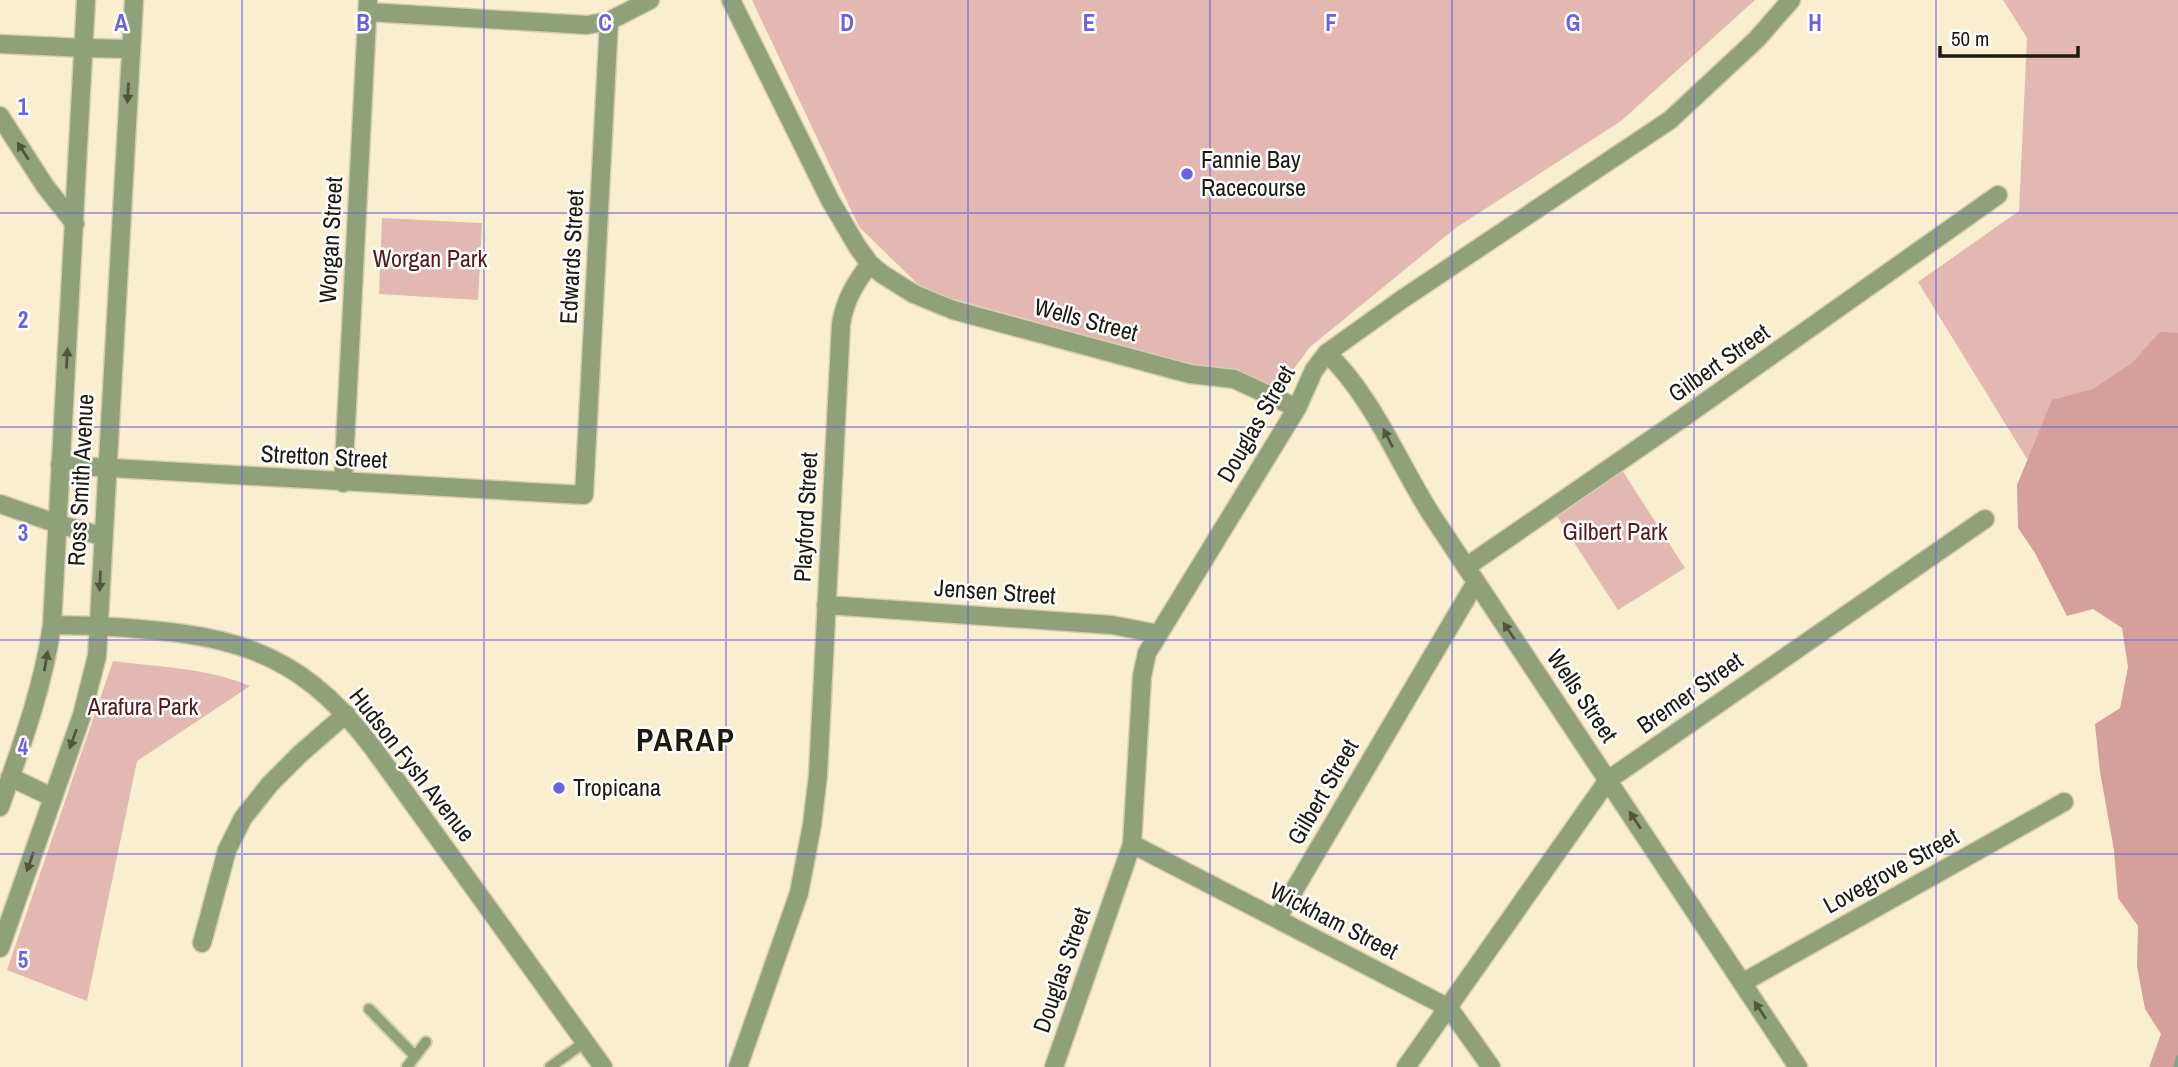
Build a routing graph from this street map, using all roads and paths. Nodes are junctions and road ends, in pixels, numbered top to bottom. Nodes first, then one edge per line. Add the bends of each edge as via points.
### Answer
1 (86, 0) edge
2 (134, 0) edge
3 (650, 0) edge
4 (731, 0) edge
5 (1791, 0) edge
6 (368, 6) edge
7 (609, 21) junction
8 (0, 44) edge
9 (84, 48) junction
10 (131, 49) junction
11 (0, 116) edge
12 (1998, 195) dead end
13 (75, 224) junction
14 (870, 264) junction
15 (1326, 353) junction
16 (1297, 408) junction
17 (60, 466) junction
18 (106, 468) junction
19 (343, 483) junction
20 (584, 495) joint
21 (0, 504) edge
22 (1985, 519) dead end
23 (58, 524) junction
24 (102, 536) junction
25 (1471, 575) junction
26 (826, 605) junction
27 (52, 625) junction
28 (99, 626) junction
29 (1159, 634) junction
30 (346, 714) junction
31 (5, 776) edge
32 (1608, 780) junction
33 (52, 797) junction
34 (2064, 802) dead end
35 (0, 807) edge
36 (1132, 844) junction
37 (1277, 919) junction
38 (202, 943) dead end
39 (0, 948) edge
40 (1742, 983) junction
41 (1449, 1007) junction
42 (369, 1009) dead end
43 (426, 1042) dead end
44 (585, 1042) junction
45 (415, 1056) junction
46 (407, 1067) edge
47 (550, 1067) edge
48 (603, 1067) edge
49 (738, 1067) edge
50 (1054, 1067) edge
51 (1406, 1067) edge
52 (1491, 1067) edge
53 (1798, 1067) edge

1 - 9 street, Ross Smith Avenue
2 - 10 street, Ross Smith Avenue
3 - 7 street
4 - 14 street via 830,200
5 - 15 street, Douglas Street via 1757,39 1670,120
6 - 7 street via 587,26
6 - 19 street, Worgan Street
7 - 20 street, Edwards Street
8 - 9 street
9 - 10 street
9 - 13 street, Ross Smith Avenue
10 -> 18 street, Ross Smith Avenue
13 -> 11 street
12 - 25 street, Gilbert Street
17 -> 13 street, Ross Smith Avenue
14 - 16 street, Wells Street via 914,294 953,310 1190,374 1234,379
14 - 26 street, Playford Street via 851,290 841,324
15 - 16 street, Douglas Street
25 -> 15 street, Wells Street via 1376,417
16 - 29 street, Douglas Street
17 - 18 street, Stretton Street
17 - 23 street, Ross Smith Avenue
18 - 19 street, Stretton Street
18 - 24 street, Ross Smith Avenue
19 - 20 street, Stretton Street
21 - 23 street
22 - 32 street, Bremer Street
23 - 24 street
23 - 27 street, Ross Smith Avenue
24 -> 28 street, Ross Smith Avenue
32 -> 25 street, Wells Street
25 - 37 street, Gilbert Street
26 - 29 street, Jensen Street via 1111,625
26 - 49 street, Playford Street via 818,775 807,856 799,892
27 - 28 street, Hudson Fysh Avenue
31 -> 27 street, Ross Smith Avenue via 33,711
28 - 30 street, Hudson Fysh Avenue via 189,634 251,648 302,675
28 -> 33 street, Ross Smith Avenue via 97,656 82,715
29 - 36 street, Douglas Street via 1143,663
30 - 38 street via 270,784 243,818 228,850
30 - 44 street, Hudson Fysh Avenue
31 - 33 street
31 - 35 street, Ross Smith Avenue
40 -> 32 street, Wells Street
32 - 41 street, Bremer Street
33 -> 39 street, Ross Smith Avenue
34 - 40 street, Lovegrove Street
36 - 37 street, Wickham Street
36 - 50 street, Douglas Street
37 - 41 street, Wickham Street
53 -> 40 street, Wells Street
41 - 51 street, Bremer Street
41 - 52 street, Wickham Street
42 - 45 lane
43 - 45 lane
44 - 47 lane
44 - 48 street, Hudson Fysh Avenue
45 - 46 lane

